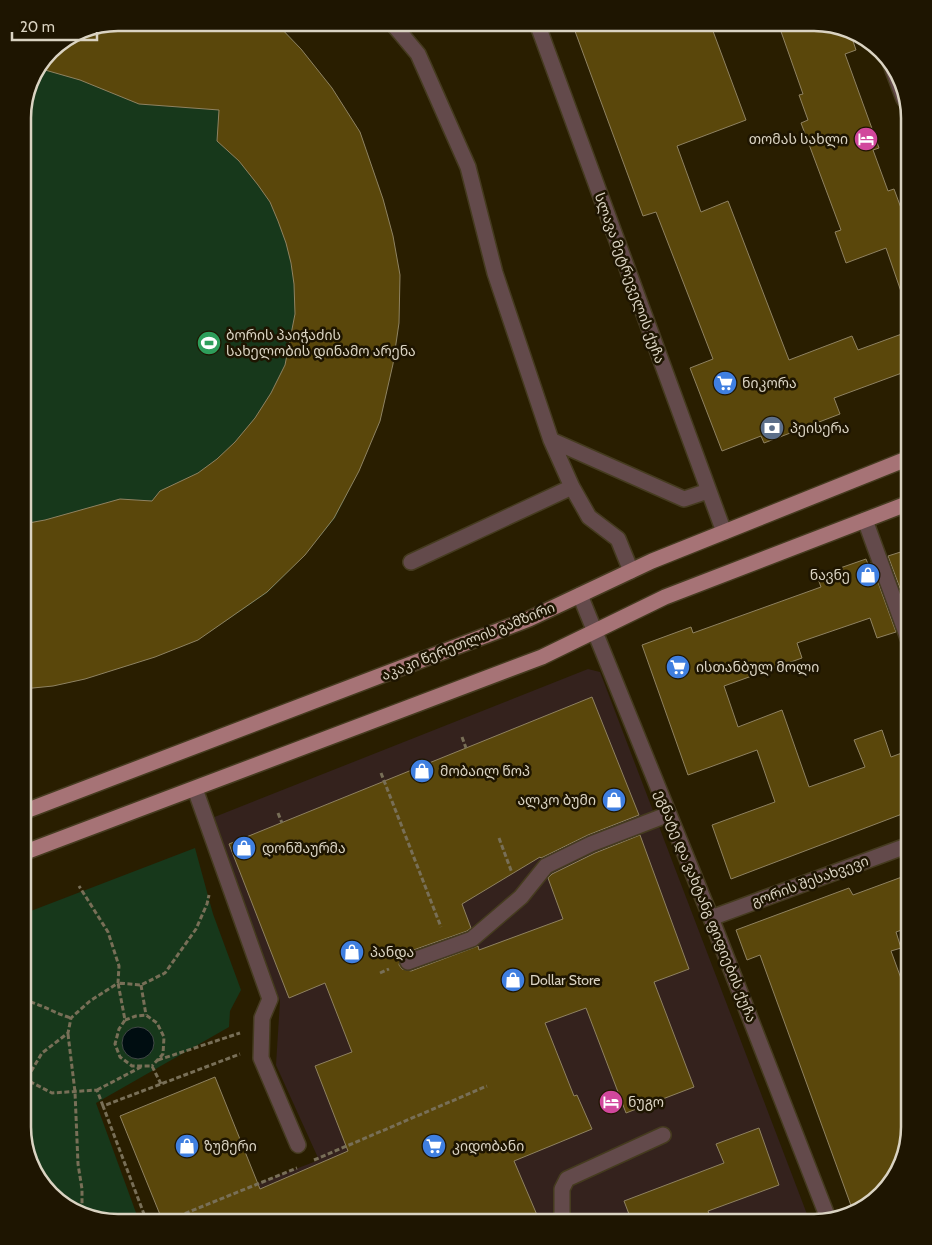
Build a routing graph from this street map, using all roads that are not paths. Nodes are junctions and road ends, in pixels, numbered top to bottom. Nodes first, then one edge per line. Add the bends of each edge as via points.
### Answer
1 (399, 31) edge
2 (540, 31) edge
3 (551, 440) junction
4 (901, 462) edge
5 (572, 487) junction
6 (708, 491) junction
7 (901, 506) edge
8 (865, 520) junction
9 (724, 532) junction
10 (411, 562) dead end
11 (631, 571) junction
12 (580, 595) junction
13 (901, 617) edge
14 (596, 631) junction
15 (194, 789) junction
16 (31, 809) edge
17 (669, 814) junction
18 (901, 848) edge
19 (31, 851) edge
20 (711, 918) junction
21 (408, 962) dead end
22 (663, 1135) dead end
23 (298, 1145) dead end
24 (826, 1213) edge
25 (562, 1214) edge

1 - 3 street via 418,54 468,167 496,273
2 - 6 street, სლავა მეტრეველის ქუჩა
3 - 5 street
3 - 6 street via 684,499
4 - 9 main road, აკაკი წერეთლის გამზირი
5 - 10 street
5 - 11 street via 590,517 618,539
6 - 9 street, სლავა მეტრეველის ქუჩა
7 - 8 main road
8 - 13 street
8 - 14 main road via 665,597
9 - 11 main road, აკაკი წერეთლის გამზირი
11 - 12 main road, აკაკი წერეთლის გამზირი
12 - 14 street, ეგნატე და ვახტანგ ფიფიების ქუჩა
12 - 16 main road, აკაკი წერეთლის გამზირი via 529,619
14 - 15 main road via 542,657
14 - 17 street, ეგნატე და ვახტანგ ფიფიების ქუჩა
15 - 19 main road
15 - 23 street via 270,999 262,1018 261,1058
17 - 20 street, ეგნატე და ვახტანგ ფიფიების ქუჩა
17 - 21 street via 591,844 546,866 521,897 472,939
18 - 20 street, გორის შესახვევი
20 - 24 street, ეგნატე და ვახტანგ ფიფიების ქუჩა
22 - 25 street via 567,1179 562,1189

